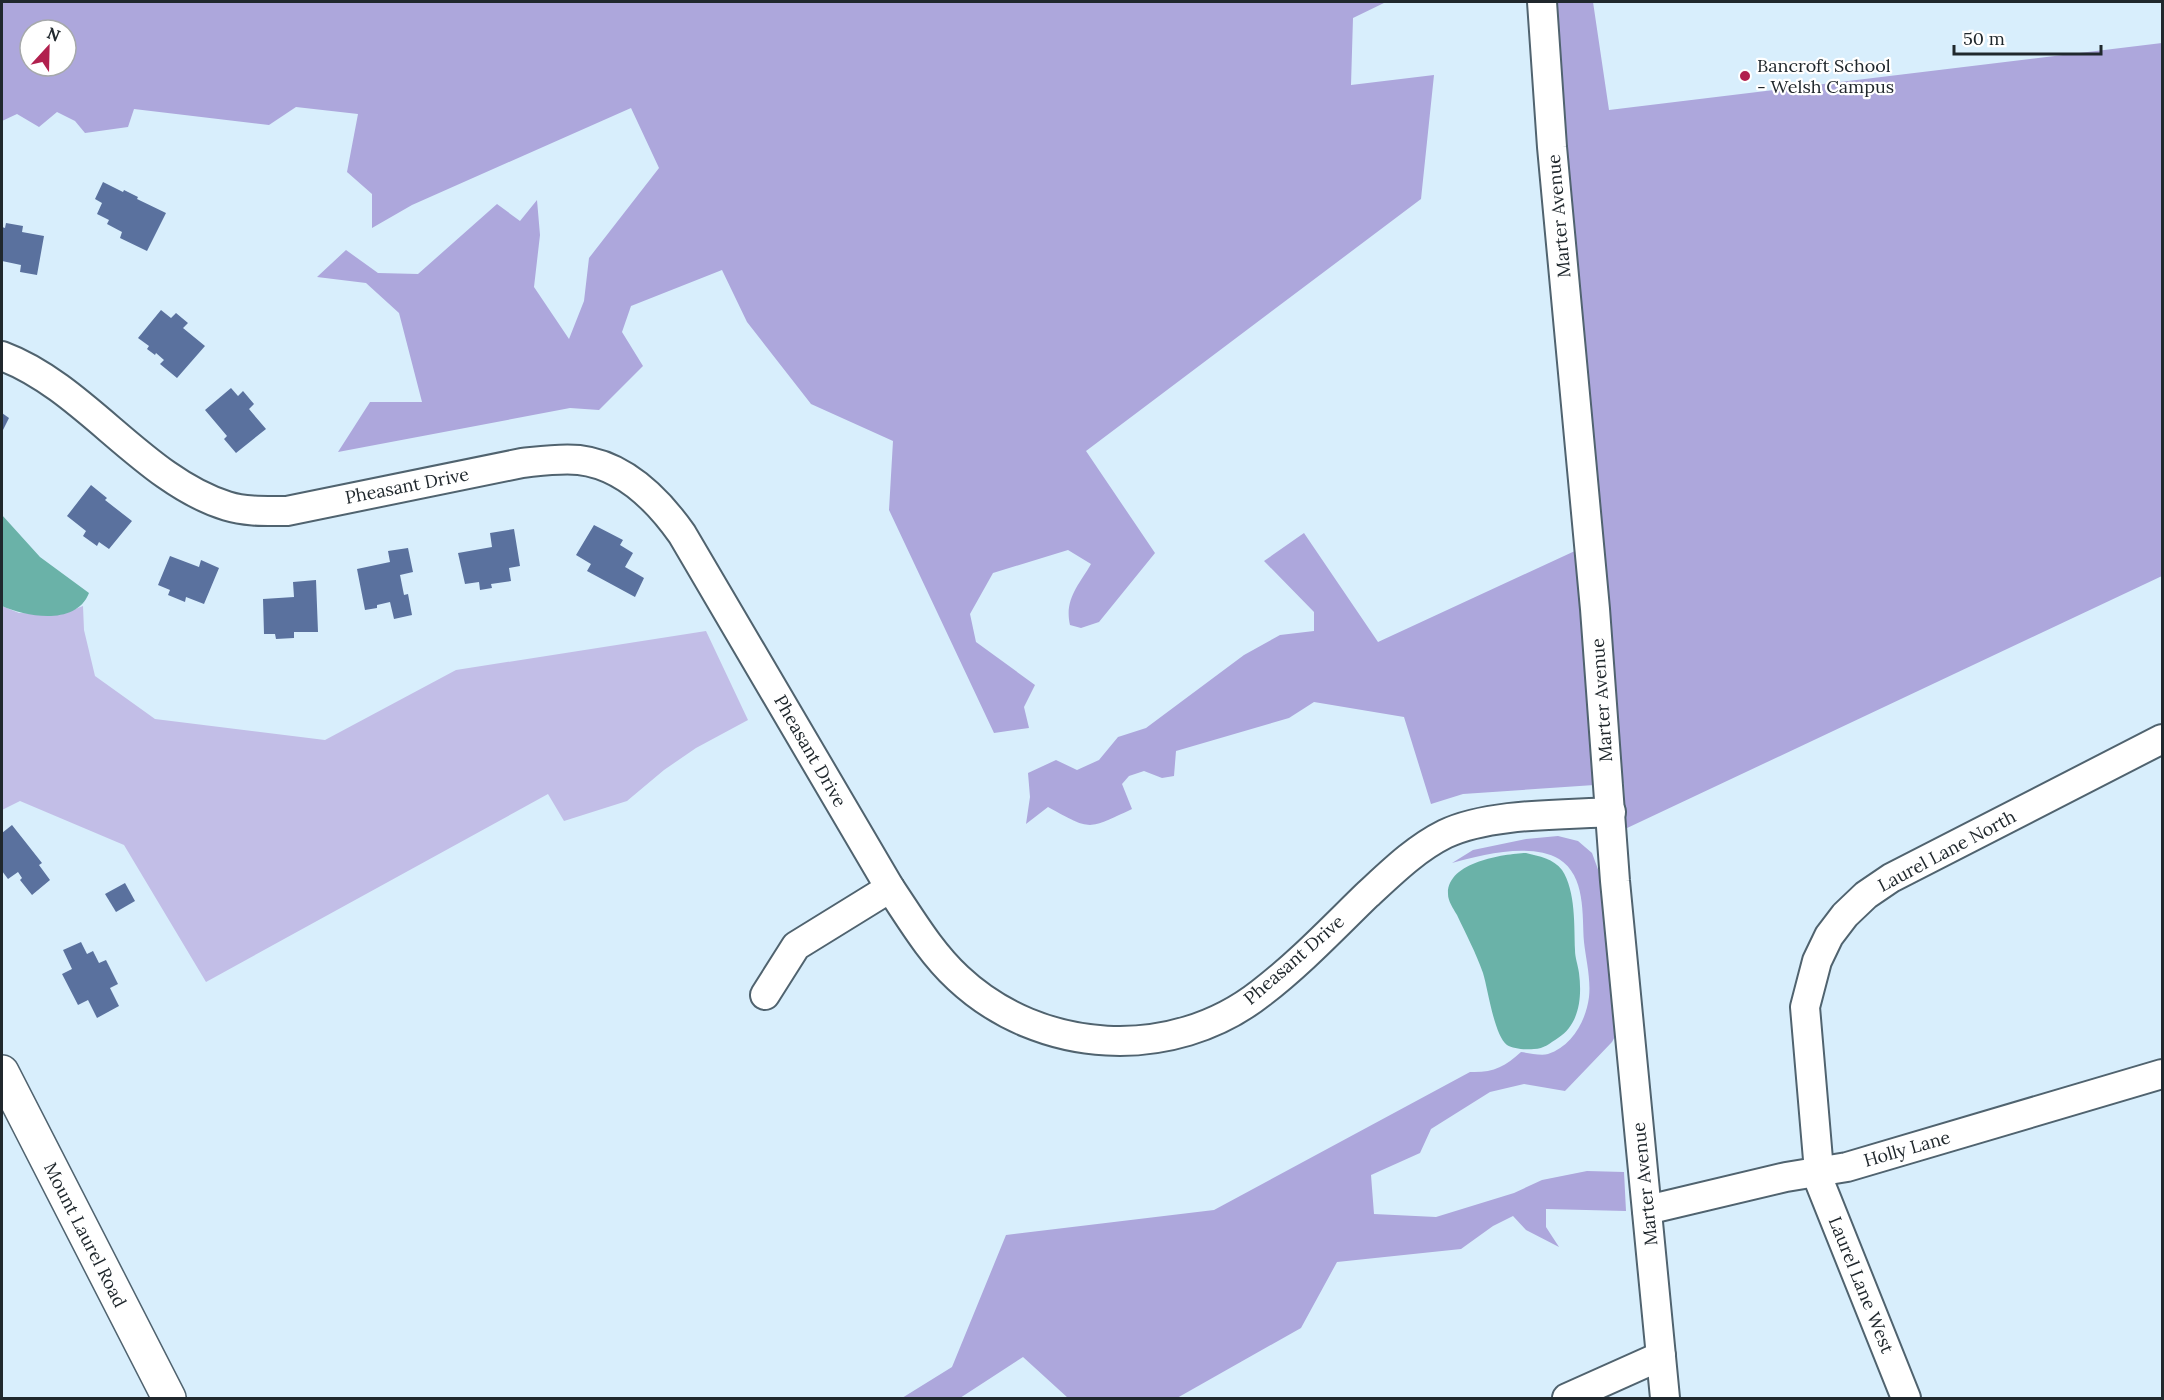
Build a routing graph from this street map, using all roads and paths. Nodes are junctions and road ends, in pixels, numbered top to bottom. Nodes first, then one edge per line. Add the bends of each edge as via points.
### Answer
1 (1542, 2) edge
2 (2, 356) edge
3 (2163, 739) edge
4 (1611, 812) junction
5 (890, 888) junction
6 (765, 995) dead end
7 (2, 1071) edge
8 (2163, 1074) edge
9 (1819, 1171) junction
10 (1647, 1210) junction
11 (1661, 1356) junction
12 (169, 1398) edge
13 (1567, 1398) edge
14 (1665, 1398) edge
15 (1906, 1398) edge

1 - 4 street, Marter Avenue
2 - 5 street, Pheasant Drive via 41,375 177,481 229,506 287,511 553,460 605,466 628,479 661,506 682,534
3 - 9 street, Laurel Lane North via 1900,873 1866,895 1845,915 1817,961 1805,1007
4 - 5 street, Pheasant Drive via 1512,818 1446,833 1400,864 1280,977 1238,1009 1190,1030 1140,1041 1066,1036 999,1008 978,995 940,960
4 - 10 street, Marter Avenue
5 - 6 street via 796,946
7 - 12 main road, Mount Laurel Road
8 - 9 street, Holly Lane via 1847,1167
9 - 10 street, Holly Lane
9 - 15 street, Laurel Lane West via 1820,1183
10 - 11 street, Marter Avenue
11 - 13 street
11 - 14 street, Marter Avenue

